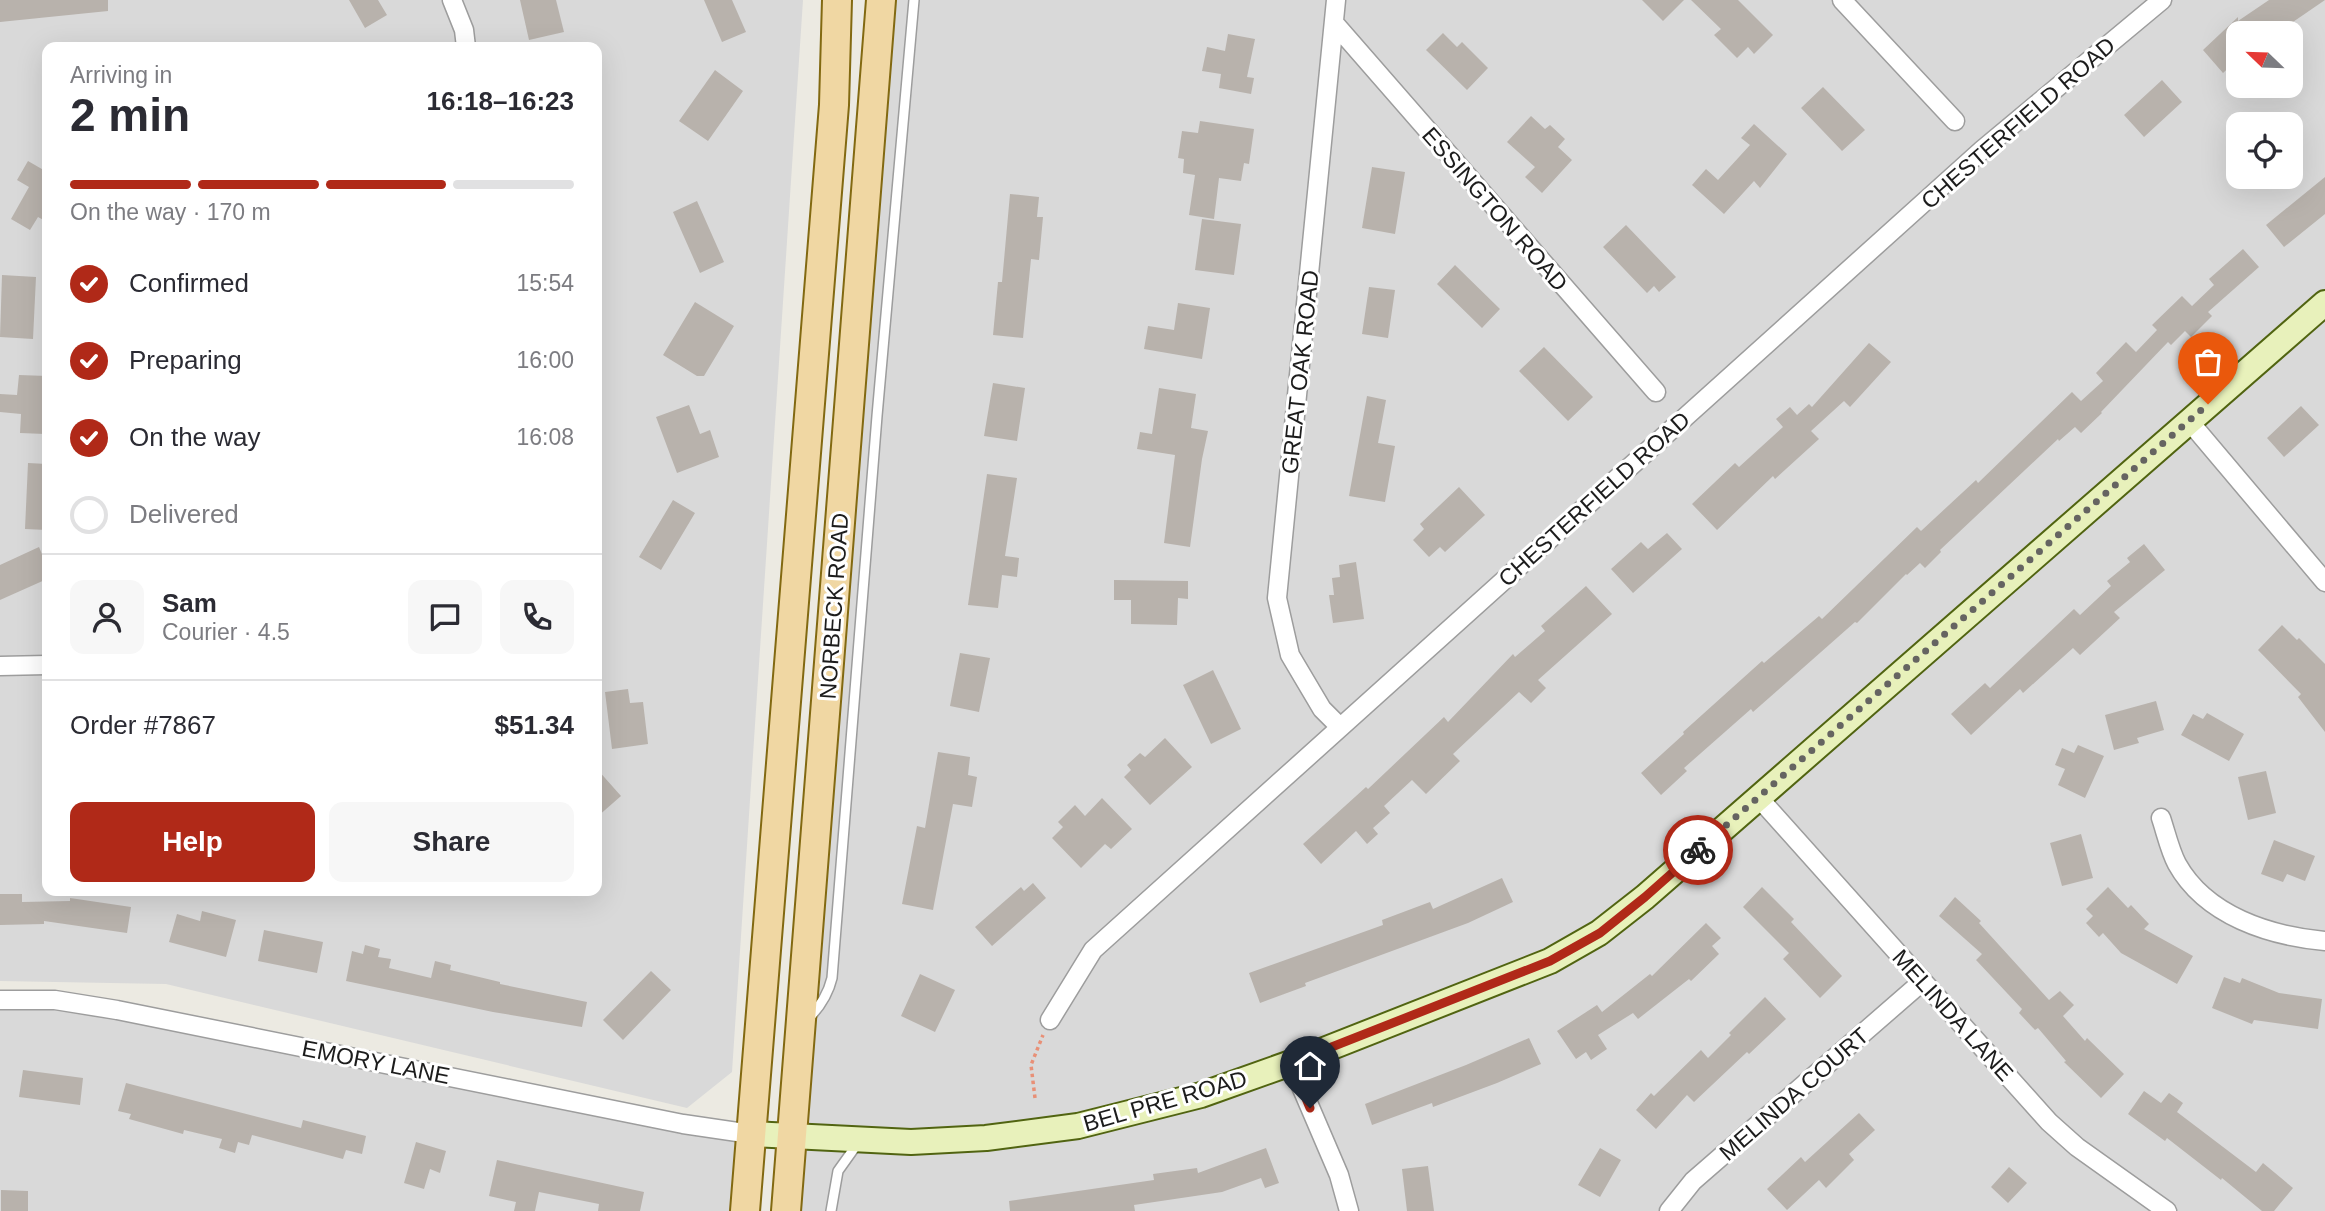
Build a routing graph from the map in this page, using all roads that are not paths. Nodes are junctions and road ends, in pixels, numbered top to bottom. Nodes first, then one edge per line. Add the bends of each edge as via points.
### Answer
1 (452, 0) edge
2 (838, 0) edge
3 (881, 0) edge
4 (914, 0) edge
5 (1336, 0) edge
6 (1842, 0) edge
7 (2162, 0) edge
8 (1335, 24) junction
9 (465, 42) edge
10 (1955, 121) dead end
11 (2325, 303) edge
12 (1656, 392) dead end
13 (2189, 421) junction
14 (2325, 582) edge
15 (0, 666) edge
16 (42, 666) edge
17 (1340, 727) junction
18 (1758, 797) junction
19 (2161, 818) dead end
20 (2325, 941) edge
21 (1923, 981) junction
22 (0, 1000) edge
23 (1050, 1020) road end
24 (800, 1028) junction
25 (1291, 1063) junction
26 (751, 1134) junction
27 (791, 1136) junction
28 (860, 1140) junction
29 (743, 1209) edge
30 (786, 1211) edge
31 (831, 1211) edge
32 (1349, 1211) edge
33 (1669, 1211) edge
34 (2167, 1211) edge

1 - 9 street
2 - 26 main road, NORBECK ROAD via 834,105
3 - 24 main road, NORBECK ROAD
4 - 24 lane via 832,978 820,1007
5 - 8 street, GREAT OAK ROAD
6 - 10 street
7 - 17 street, CHESTERFIELD ROAD via 1982,150
8 - 12 street, ESSINGTON ROAD
8 - 17 street, GREAT OAK ROAD via 1277,598 1290,655 1322,709
11 - 13 main road, BEL PRE ROAD
13 - 14 street
13 - 18 main road, BEL PRE ROAD
15 - 16 street
17 - 23 street, CHESTERFIELD ROAD via 1093,950
18 - 21 street, MELINDA LANE
18 - 25 main road, BEL PRE ROAD via 1645,897 1550,961
19 - 20 street via 2177,864 2199,895 2239,920 2291,938
21 - 33 street, MELINDA COURT via 1693,1181
21 - 34 street, MELINDA LANE via 2049,1122
22 - 26 street, EMORY LANE via 55,1000 117,1010
24 - 27 main road, NORBECK ROAD
25 - 28 main road, BEL PRE ROAD via 1200,1095 1078,1126 986,1138
25 - 32 street via 1339,1175
26 - 27 main road, BEL PRE ROAD
26 - 29 main road, NORBECK ROAD
27 - 28 main road, BEL PRE ROAD
27 - 30 main road, NORBECK ROAD
28 - 31 lane via 838,1171

